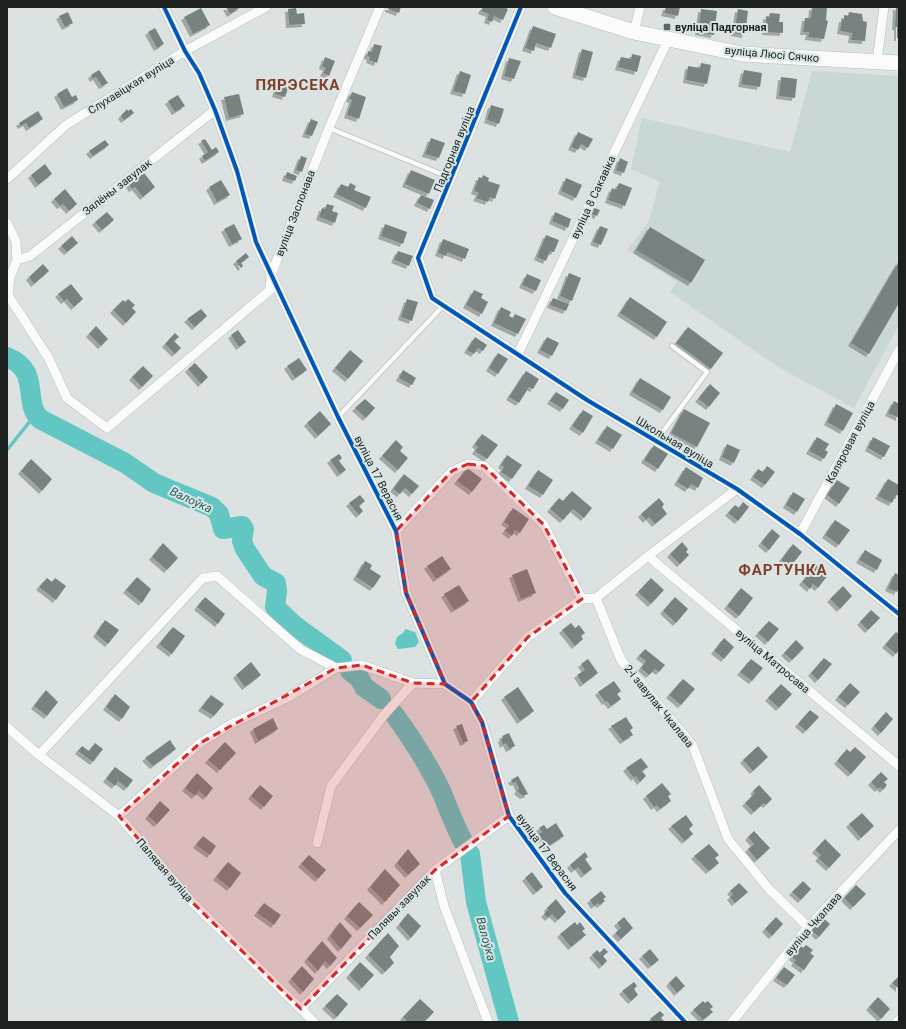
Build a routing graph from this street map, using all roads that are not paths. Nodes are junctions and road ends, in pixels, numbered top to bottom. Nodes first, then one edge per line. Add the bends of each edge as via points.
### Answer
1 (164, 7) edge
2 (266, 7) edge
3 (380, 7) edge
4 (521, 7) edge
5 (555, 7) edge
6 (640, 7) edge
7 (884, 7) edge
8 (634, 32) junction
9 (668, 40) junction
10 (185, 51) junction
11 (877, 61) junction
12 (899, 62) edge
13 (215, 110) junction
14 (329, 128) junction
15 (452, 178) junction
16 (7, 179) edge
17 (7, 222) edge
18 (17, 260) junction
19 (271, 275) junction
20 (432, 298) joint
21 (444, 305) junction
22 (672, 346) dead end
23 (899, 350) edge
24 (518, 354) junction
25 (338, 417) junction
26 (656, 441) junction
27 (737, 489) junction
28 (396, 531) junction
29 (800, 534) junction
30 (648, 556) junction
31 (596, 598) junction
32 (582, 599) junction
33 (899, 614) edge
34 (336, 668) junction
35 (413, 683) junction
36 (445, 684) junction
37 (471, 702) junction
38 (7, 727) edge
39 (39, 755) junction
40 (899, 766) edge
41 (119, 816) junction
42 (509, 816) junction
43 (899, 830) edge
44 (316, 843) dead end
45 (435, 870) junction
46 (808, 927) junction
47 (301, 1009) junction
48 (314, 1022) edge
49 (488, 1022) edge
50 (685, 1022) edge
51 (732, 1022) edge

1 - 10 street, вуліца 17 Верасня
2 - 10 street, Слухавіцкая вуліца
3 - 14 street, вуліца Заслонава
4 - 15 street, Падгорная вуліца
5 - 8 main road, вуліца Люсі Сячко
6 - 8 street
7 - 11 street
8 - 9 main road, вуліца Люсі Сячко
9 - 11 main road, вуліца Люсі Сячко via 742,54
9 - 24 street, вуліца 8 Сакавіка
10 - 13 street, вуліца 17 Верасня via 199,73
10 - 16 street, Слухавіцкая вуліца via 66,126
11 - 12 main road, вуліца Люсі Сячко
13 - 18 street, Зялёны завулак via 30,256
13 - 19 street, вуліца 17 Верасня via 237,171 256,242
14 - 15 lane
14 - 19 street, вуліца Заслонава
15 - 20 street, Падгорная вуліца via 418,258
17 - 18 street via 16,241
18 - 19 street, вуліца Заслонава via 10,277 8,295 48,357 67,398 107,428 270,290
19 - 25 street, вуліца 17 Верасня
20 - 21 street, Школьная вуліца
21 - 24 street, Школьная вуліца
21 - 25 lane
22 - 26 lane via 708,372
23 - 29 street, Каляровая вуліца
24 - 26 street, Школьная вуліца via 587,400
25 - 28 street, вуліца 17 Верасня
26 - 27 street, Школьная вуліца
27 - 29 street, Школьная вуліца
27 - 30 street
28 - 32 street via 452,471 468,464 484,466 544,525
28 - 36 street, вуліца 17 Верасня via 406,593
29 - 33 street, Школьная вуліца
30 - 31 street
30 - 40 street, вуліца Матросава
31 - 32 street
31 - 46 street, 2-і завулак Чкалава via 621,660 693,746 728,839 769,889
32 - 37 street via 528,637
34 - 35 street via 362,665
34 - 39 street via 300,649 217,576 203,578
34 - 41 street via 289,697 231,724 200,743
35 - 36 street
35 - 44 street via 384,715 331,786
36 - 37 street, вуліца 17 Верасня
37 - 42 street, вуліца 17 Верасня via 482,722
38 - 39 street, Палявая вуліца
39 - 41 street, Палявая вуліца
41 - 47 street, Палявая вуліца via 192,902
42 - 45 street, Палявы завулак
42 - 50 street, вуліца 17 Верасня via 565,893
43 - 46 street, вуліца Чкалава
45 - 47 street, Палявы завулак
45 - 49 street via 444,906
46 - 51 street, вуліца Чкалава
47 - 48 street, Палявая вуліца

